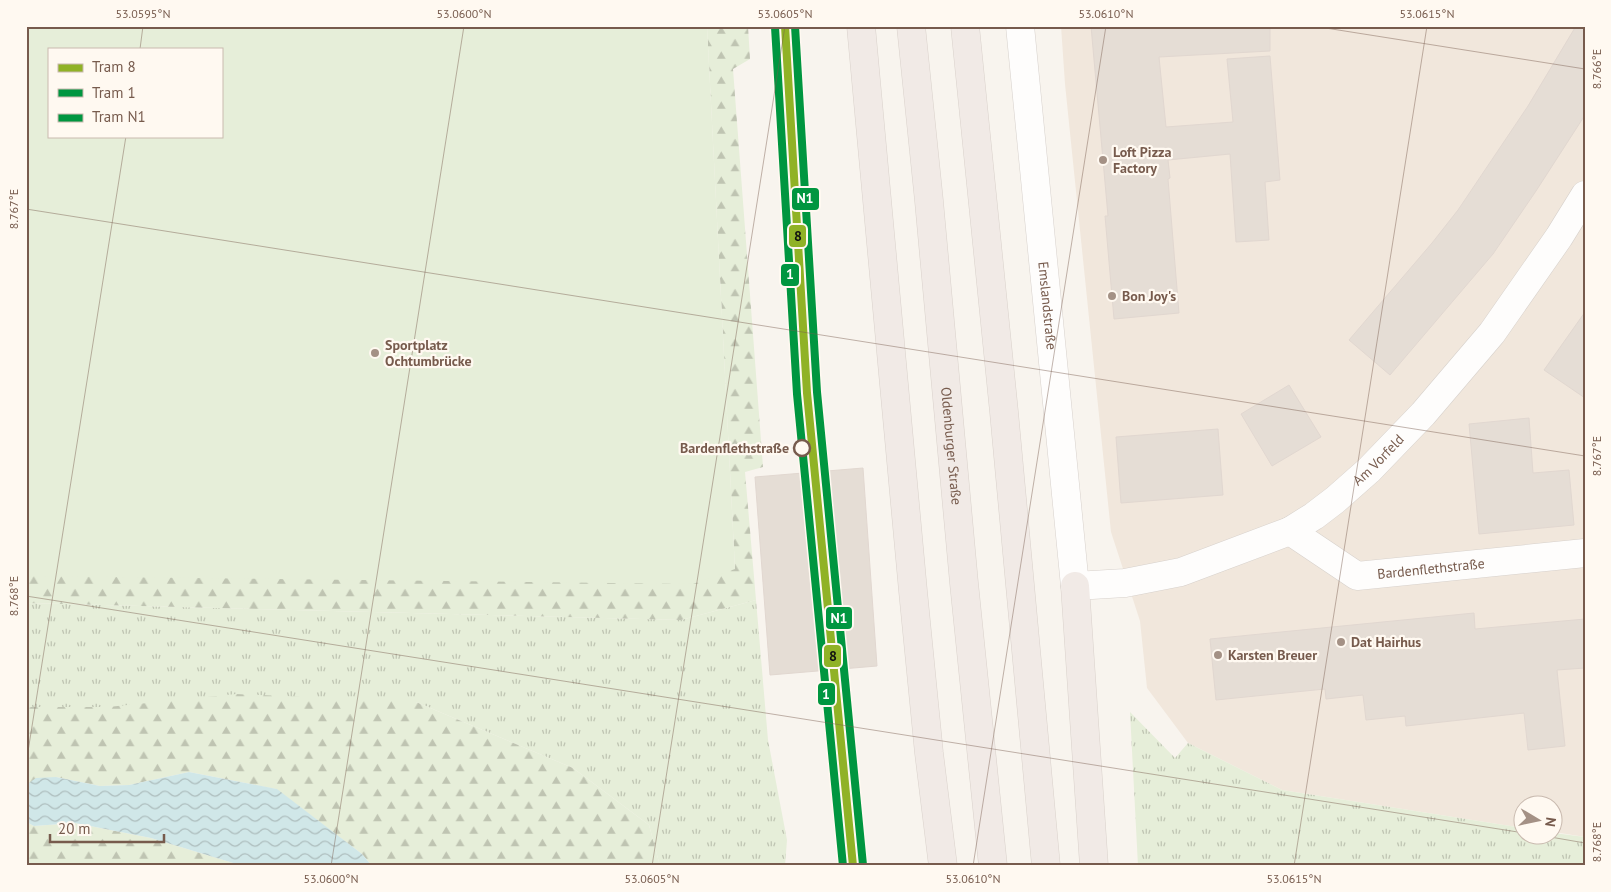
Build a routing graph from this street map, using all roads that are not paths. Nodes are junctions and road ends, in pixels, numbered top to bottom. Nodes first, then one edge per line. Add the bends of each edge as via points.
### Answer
1 (861, 26) edge
2 (911, 26) edge
3 (965, 26) edge
4 (1020, 26) edge
5 (1585, 195) edge
6 (1290, 531) junction
7 (1585, 554) edge
8 (1075, 586) junction
9 (943, 866) edge
10 (993, 866) edge
11 (1046, 866) edge
12 (1094, 866) edge

1 - 9 highway via 913,591
2 - 10 highway, Oldenburger Straße
3 - 11 highway
4 - 8 street, Emslandstraße
5 - 6 street, Am Vorfeld via 1492,333 1423,414 1370,470 1335,500
6 - 7 street, Bardenflethstraße via 1357,576
6 - 8 street, Am Vorfeld via 1181,572 1125,583
8 - 12 highway

